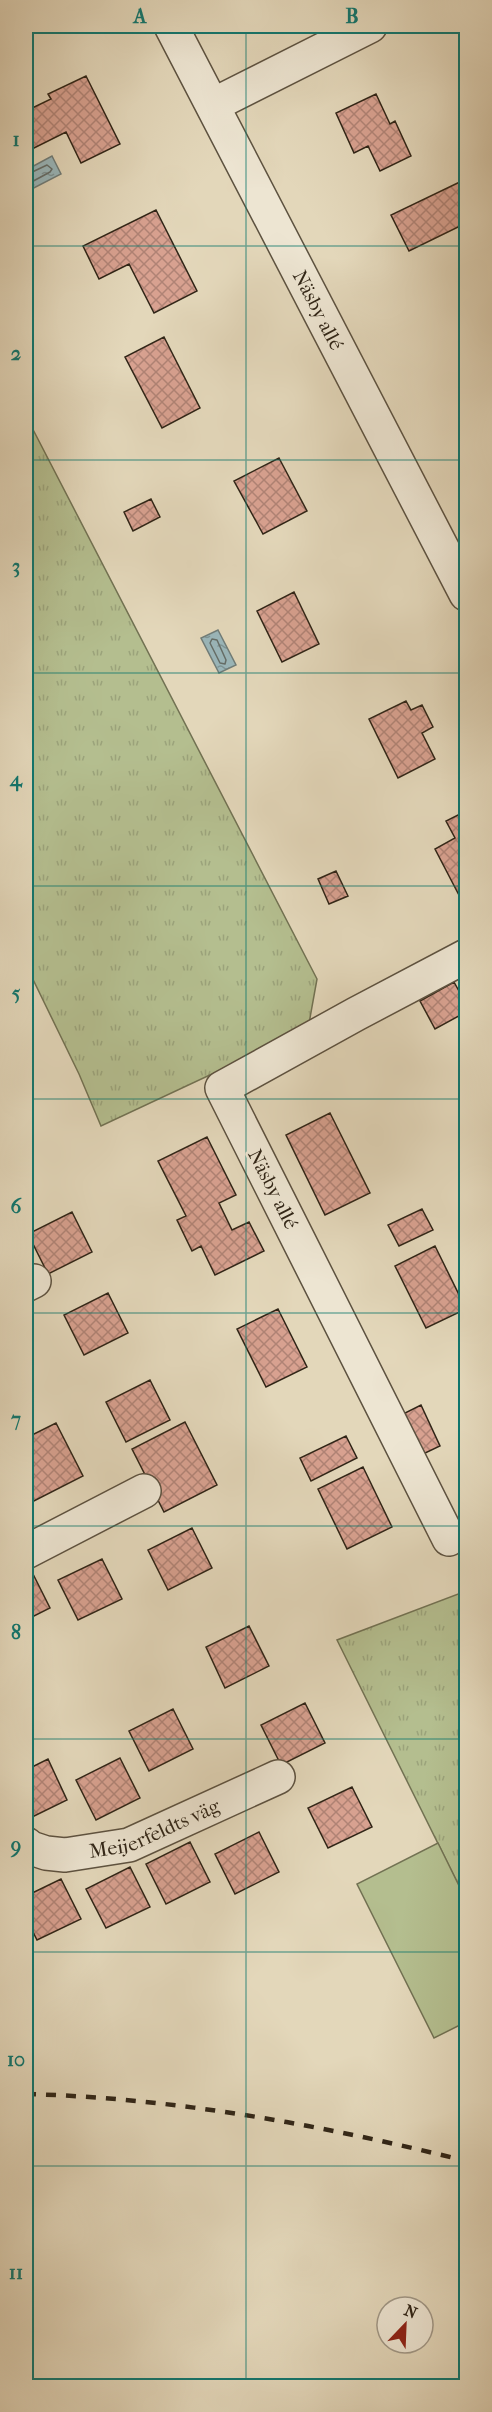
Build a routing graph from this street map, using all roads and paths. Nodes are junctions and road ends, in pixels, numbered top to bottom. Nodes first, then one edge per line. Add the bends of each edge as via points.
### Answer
1 (171, 26) edge
2 (370, 26) edge
3 (213, 105) junction
4 (466, 594) edge
5 (466, 956) edge
6 (144, 1491) dead end
7 (449, 1539) dead end
8 (26, 1552) edge
9 (278, 1777) dead end
10 (26, 1844) edge

1 - 3 street, Näsby allé
2 - 3 street
3 - 4 street, Näsby allé
5 - 7 street, Näsby allé via 222,1088
6 - 8 street
9 - 10 street, Meijerfeldts väg via 129,1845 65,1856

